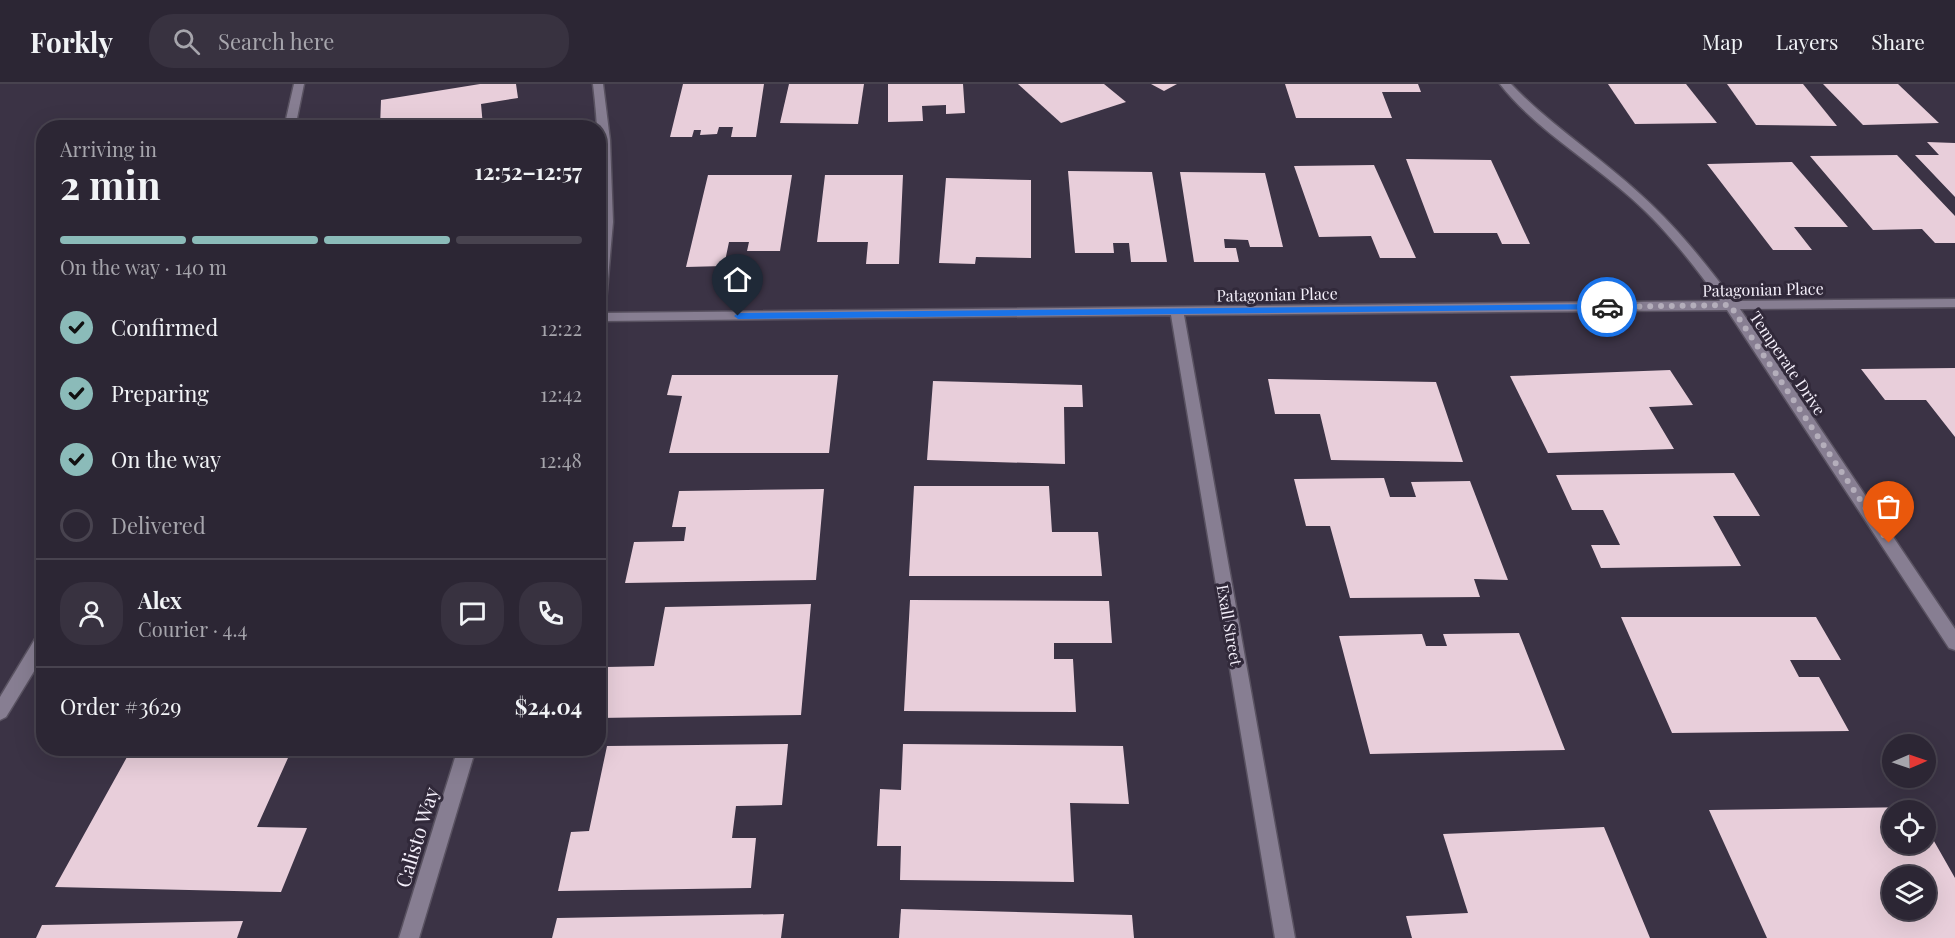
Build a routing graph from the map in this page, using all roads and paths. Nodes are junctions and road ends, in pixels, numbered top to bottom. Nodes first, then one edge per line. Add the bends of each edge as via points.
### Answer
1 (299, 84) edge
2 (597, 84) edge
3 (1505, 84) edge
4 (291, 120) edge
5 (602, 120) edge
6 (606, 181) edge
7 (606, 234) edge
8 (1955, 303) edge
9 (1730, 305) junction
10 (1177, 311) junction
11 (606, 318) edge
12 (1955, 643) edge
13 (36, 652) edge
14 (0, 712) edge
15 (465, 756) edge
16 (408, 938) edge
17 (1285, 938) edge

1 - 4 street
2 - 5 street
3 - 9 street, Temperate Drive via 1636,196 1687,248
6 - 7 street
8 - 9 street, Patagonian Place
9 - 10 street, Patagonian Place
9 - 12 street, Temperate Drive
10 - 11 street, Patagonian Place
10 - 17 street, Exall Street
13 - 14 street
15 - 16 street, Calisto Way

